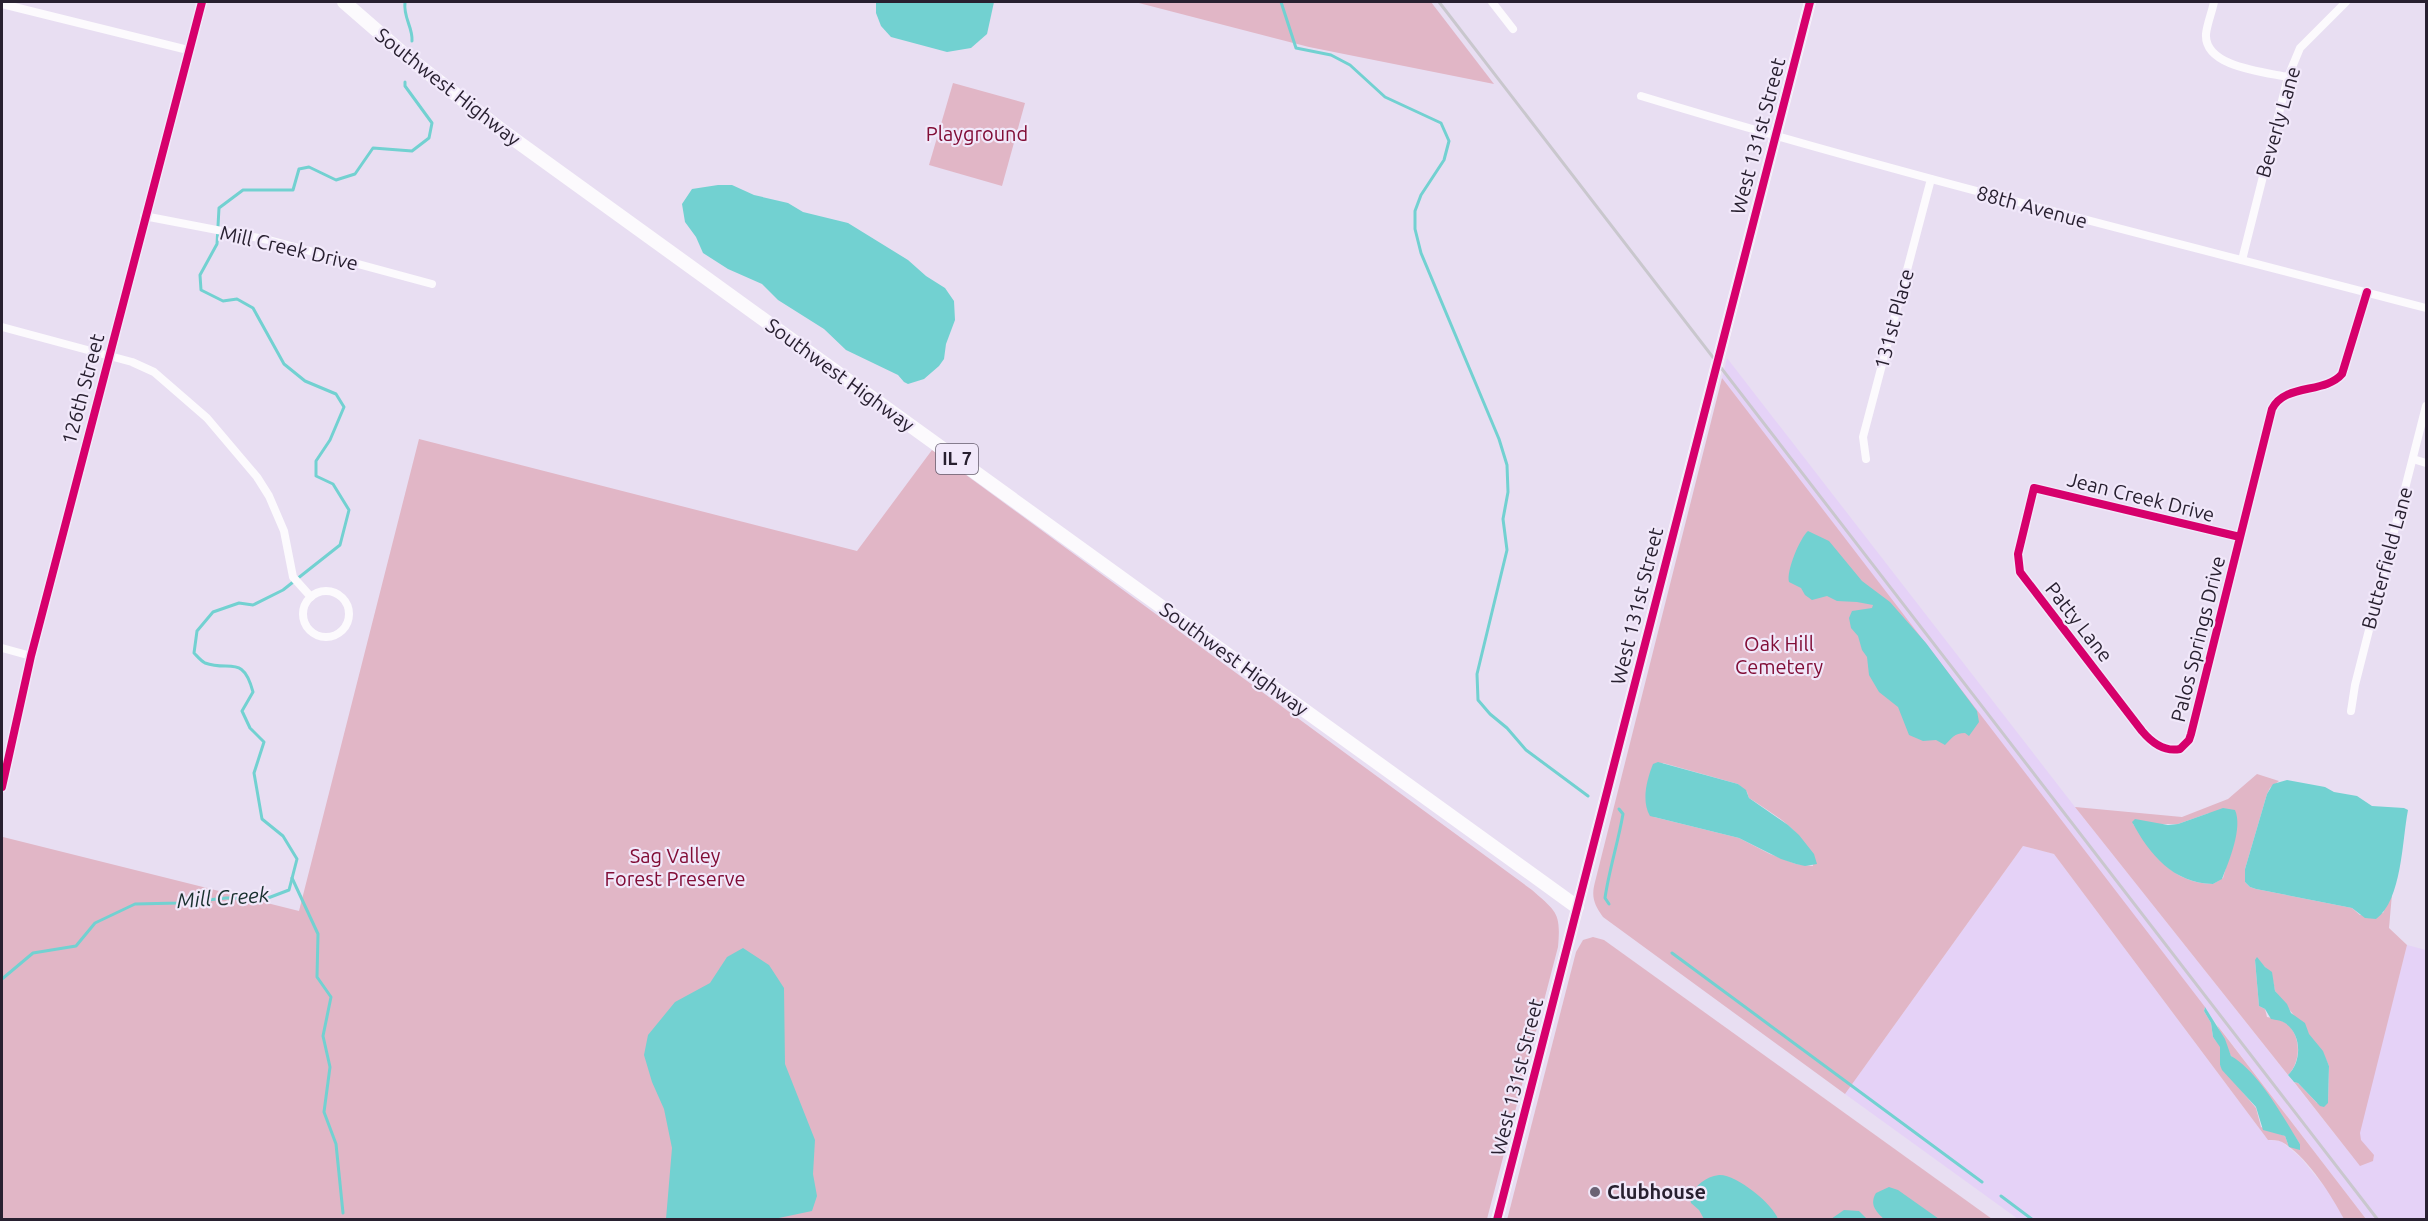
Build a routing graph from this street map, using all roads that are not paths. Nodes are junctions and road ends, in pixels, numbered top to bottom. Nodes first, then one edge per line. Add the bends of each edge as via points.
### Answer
1 (202, 2) edge
2 (344, 2) edge
3 (1492, 2) edge
4 (1810, 2) edge
5 (2214, 2) edge
6 (2346, 2) edge
7 (2, 4) edge
8 (1513, 29) dead end
9 (188, 50) junction
10 (2288, 77) junction
11 (1641, 96) dead end
12 (1775, 137) junction
13 (1930, 179) junction
14 (144, 216) junction
15 (2242, 260) junction
16 (432, 284) dead end
17 (2367, 292) junction
18 (2427, 308) edge
19 (2, 327) edge
20 (110, 355) junction
21 (2427, 406) edge
22 (1866, 459) dead end
23 (2413, 459) junction
24 (2427, 463) edge
25 (2034, 488) joint
26 (2240, 537) junction
27 (311, 597) junction
28 (2, 648) edge
29 (31, 656) junction
30 (2351, 711) dead end
31 (2173, 750) joint
32 (2, 787) edge
33 (1577, 907) junction
34 (1497, 1220) edge

1 - 9 street, 126th Street
2 - 33 main road, Southwest Highway / IL 7 via 504,132
3 - 8 street
4 - 12 street, West 131st Street
5 - 10 street via 2205,36 2210,52 2223,62
6 - 10 street, Beverly Lane via 2300,48
7 - 9 street
9 - 14 street, 126th Street
10 - 15 street, Beverly Lane
11 - 12 street, 88th Avenue
12 - 13 street, 88th Avenue
12 - 33 street, West 131st Street
13 - 15 street, 88th Avenue
13 - 22 street, 131st Place via 1863,437
14 - 16 street, Mill Creek Drive via 269,240
14 - 20 street, 126th Street
15 - 17 street, 88th Avenue
17 - 18 street, 88th Avenue
17 - 26 street, Palos Springs Drive via 2342,374 2275,403
19 - 20 street
20 - 27 street via 154,372 207,418 257,477 284,531 293,577
20 - 29 street, 126th Street
21 - 23 street, Butterfield Lane
23 - 24 street
23 - 30 street, Butterfield Lane
25 - 26 street, Jean Creek Drive
25 - 31 street, Patty Lane via 2018,554 2020,572 2149,739
26 - 31 street, Palos Springs Drive via 2191,734 2185,746
27 - 27 street via 304,609 306,626 318,636 339,634 349,618 343,598 329,591
28 - 29 street
29 - 32 street, 126th Street
33 - 34 street, West 131st Street

